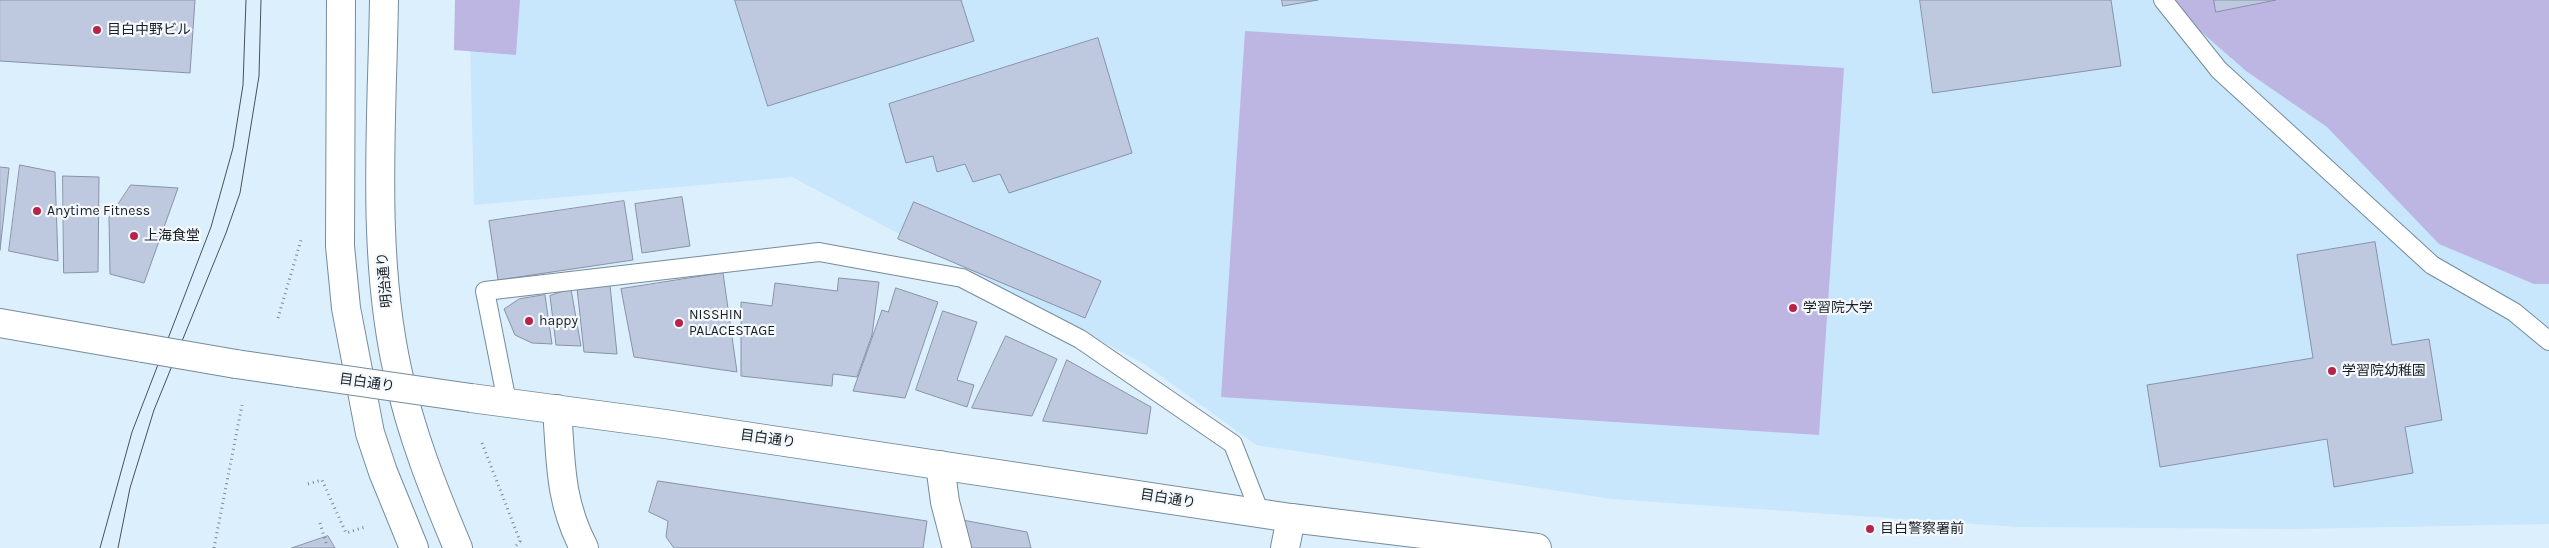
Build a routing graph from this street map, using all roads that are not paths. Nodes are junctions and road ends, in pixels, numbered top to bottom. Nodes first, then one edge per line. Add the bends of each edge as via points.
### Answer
1 (341, 0) edge
2 (384, 0) edge
3 (2163, 0) edge
4 (0, 324) edge
5 (2549, 341) edge
6 (507, 402) junction
7 (557, 409) junction
8 (940, 465) junction
9 (1260, 513) junction
10 (1290, 518) junction
11 (414, 548) edge
12 (458, 548) edge
13 (584, 548) edge
14 (957, 548) edge
15 (1285, 548) edge
16 (1537, 548) edge

1 - 11 main road via 340,246 346,308 370,433
2 - 12 main road, 明治通り via 381,249 388,318 411,428
3 - 5 lane via 2219,70 2432,265 2514,312
4 - 6 main road, 目白通り, bridge via 236,364
6 - 7 main road, 目白通り
6 - 9 lane via 484,291 819,252 962,278 1080,339 1234,444
7 - 8 main road, 目白通り
7 - 13 main road via 565,502
8 - 9 main road, 目白通り
8 - 14 main road via 945,502
9 - 10 main road, 目白通り
10 - 15 main road
10 - 16 main road, 目白通り

